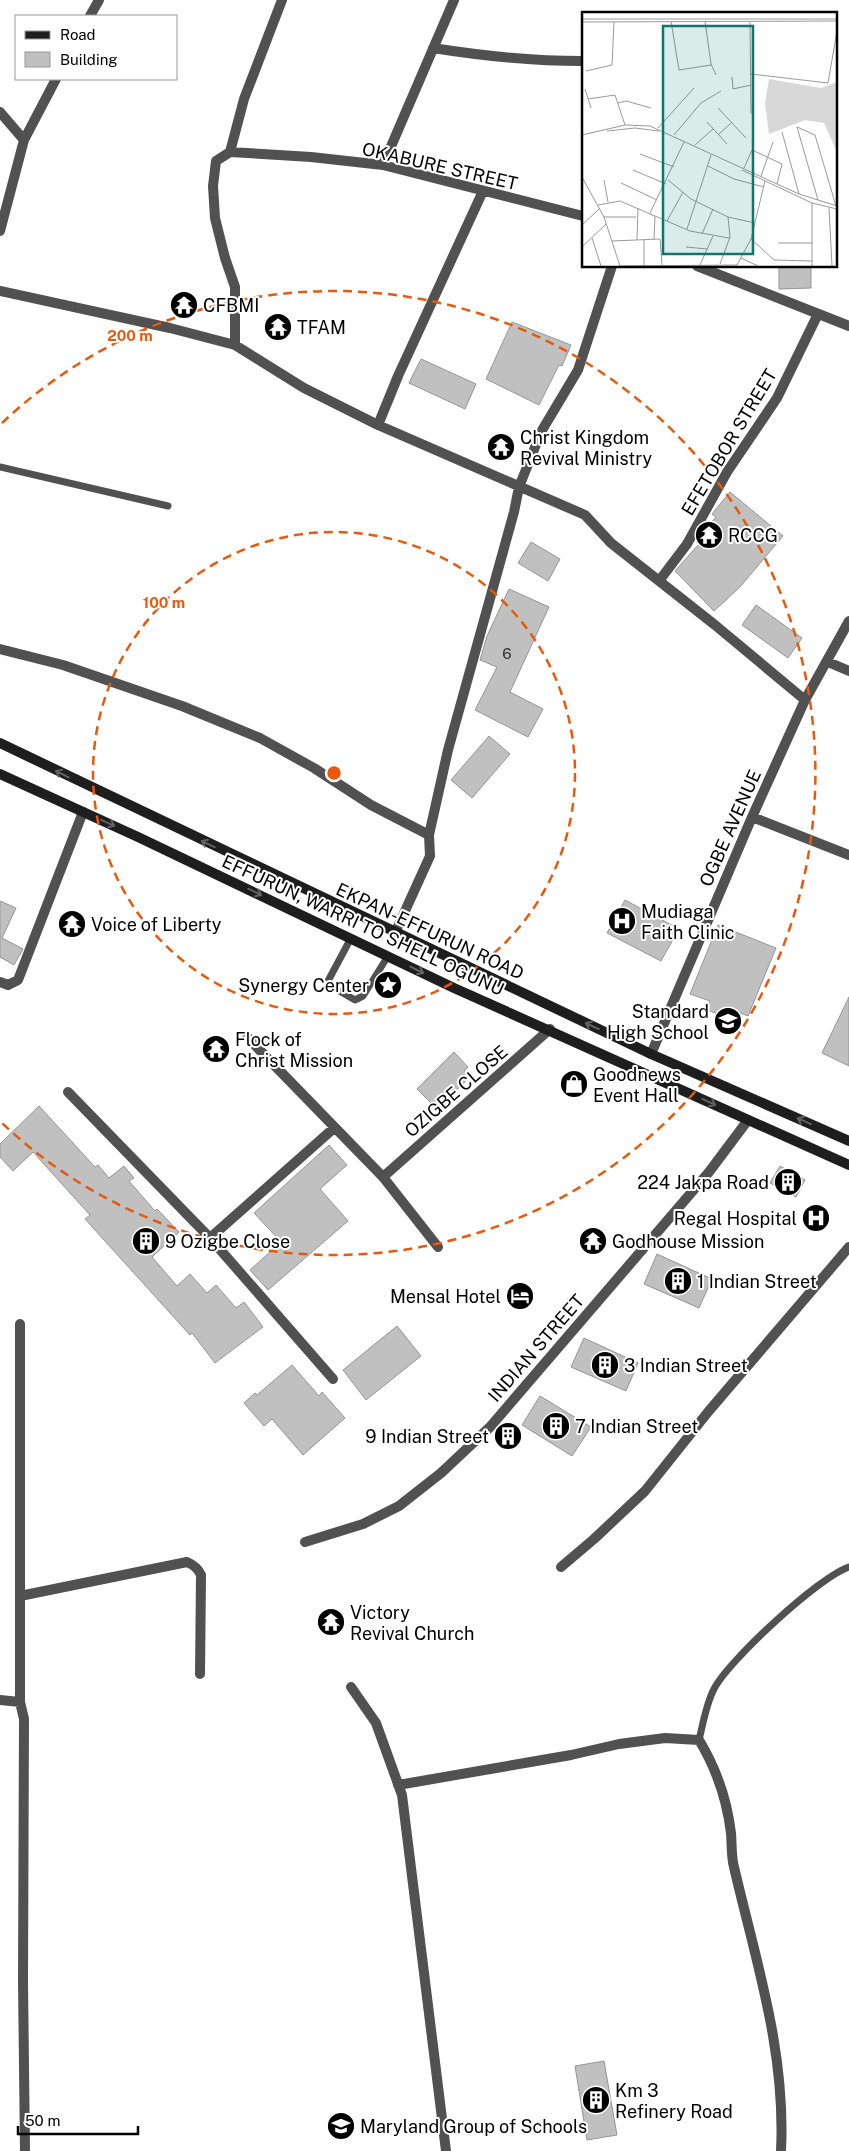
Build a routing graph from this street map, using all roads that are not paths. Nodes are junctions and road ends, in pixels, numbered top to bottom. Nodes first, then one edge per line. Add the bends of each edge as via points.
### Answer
1 (99, 0) edge
2 (282, 0) edge
3 (454, 0) edge
4 (91, 15) edge
5 (433, 48) junction
6 (582, 61) edge
7 (55, 80) edge
8 (0, 112) edge
9 (24, 140) junction
10 (230, 152) junction
11 (383, 166) junction
12 (483, 191) junction
13 (582, 216) edge
14 (0, 232) edge
15 (611, 268) edge
16 (702, 268) edge
17 (0, 291) edge
18 (818, 314) junction
19 (849, 326) edge
20 (235, 345) junction
21 (378, 425) junction
22 (0, 467) edge
23 (519, 487) junction
24 (168, 506) dead end
25 (659, 581) junction
26 (849, 621) edge
27 (0, 649) edge
28 (828, 662) junction
29 (849, 672) edge
30 (806, 700) junction
31 (0, 743) edge
32 (0, 774) edge
33 (83, 812) junction
34 (752, 817) junction
35 (430, 835) junction
36 (849, 855) edge
37 (395, 933) junction
38 (351, 938) junction
39 (388, 956) junction
40 (0, 982) edge
41 (550, 1029) junction
42 (247, 1037) dead end
43 (651, 1054) junction
44 (68, 1092) dead end
45 (748, 1120) junction
46 (334, 1128) junction
47 (849, 1141) edge
48 (849, 1165) edge
49 (383, 1177) junction
50 (210, 1238) junction
51 (438, 1246) dead end
52 (849, 1247) edge
53 (20, 1324) dead end
54 (333, 1379) dead end
55 (306, 1542) dead end
56 (561, 1567) dead end
57 (849, 1567) edge
58 (20, 1596) junction
59 (200, 1674) dead end
60 (351, 1687) dead end
61 (0, 1700) edge
62 (20, 1702) junction
63 (699, 1740) junction
64 (398, 1785) junction
65 (25, 2151) edge
66 (446, 2151) edge
67 (781, 2151) edge

1 - 4 street
2 - 10 street via 244,99
3 - 5 street
5 - 6 street via 544,61
5 - 11 street
7 - 9 street
8 - 9 street
9 - 14 street
10 - 11 street, OKABURE STREET
10 - 20 street via 216,161 213,186 215,218 235,287
11 - 12 street, OKABURE STREET
12 - 13 street, OKABURE STREET
12 - 21 street
15 - 23 street via 578,370 541,432
16 - 18 street
17 - 20 street
18 - 19 street
18 - 25 street, EFETOBOR STREET via 777,398 727,472 687,544
20 - 21 street via 304,388
21 - 23 street
22 - 24 lane
23 - 25 street via 585,515 611,544
23 - 35 street via 448,750
25 - 30 street
26 - 28 street, OGBE AVENUE
27 - 35 street via 62,665 182,706 260,738 372,805
28 - 29 street
28 - 30 street, OGBE AVENUE
30 - 34 street, OGBE AVENUE
37 -> 31 main road, EKPAN-EFFURUN ROAD
32 - 33 main road, EFFURUN, WARRI TO SHELL OGUNU
33 -> 38 main road, EFFURUN, WARRI TO SHELL OGUNU
33 - 40 street via 18,980 8,985
34 - 36 street
34 - 43 street, OGBE AVENUE
35 - 37 street via 430,856
43 -> 37 main road, EKPAN-EFFURUN ROAD
38 - 39 main road, EFFURUN, WARRI TO SHELL OGUNU
38 - 39 lane via 328,981 329,985 355,1000 364,996
39 -> 41 main road, EFFURUN, WARRI TO SHELL OGUNU
41 -> 45 main road, EFFURUN, WARRI TO SHELL OGUNU
41 - 49 street, OZIGBE CLOSE
42 - 46 street
47 -> 43 main road, EKPAN-EFFURUN ROAD
44 - 50 street
45 - 48 main road, EFFURUN, WARRI TO SHELL OGUNU
45 - 55 street, INDIAN STREET via 709,1172 490,1427 441,1473 399,1506 363,1524
46 - 49 street
46 - 50 street
49 - 51 street
50 - 54 street
52 - 56 street via 645,1491
53 - 58 street
57 - 63 lane via 838,1571 793,1606 737,1660 714,1689
58 - 59 street via 186,1562 191,1564 201,1575
58 - 62 street
60 - 64 street via 376,1723
61 - 62 street
62 - 65 street via 24,1719
63 - 64 street via 665,1738 619,1744
63 - 67 street via 713,1763 722,1794 731,1831 733,1864 763,1979 778,2061
64 - 66 street via 402,1795

